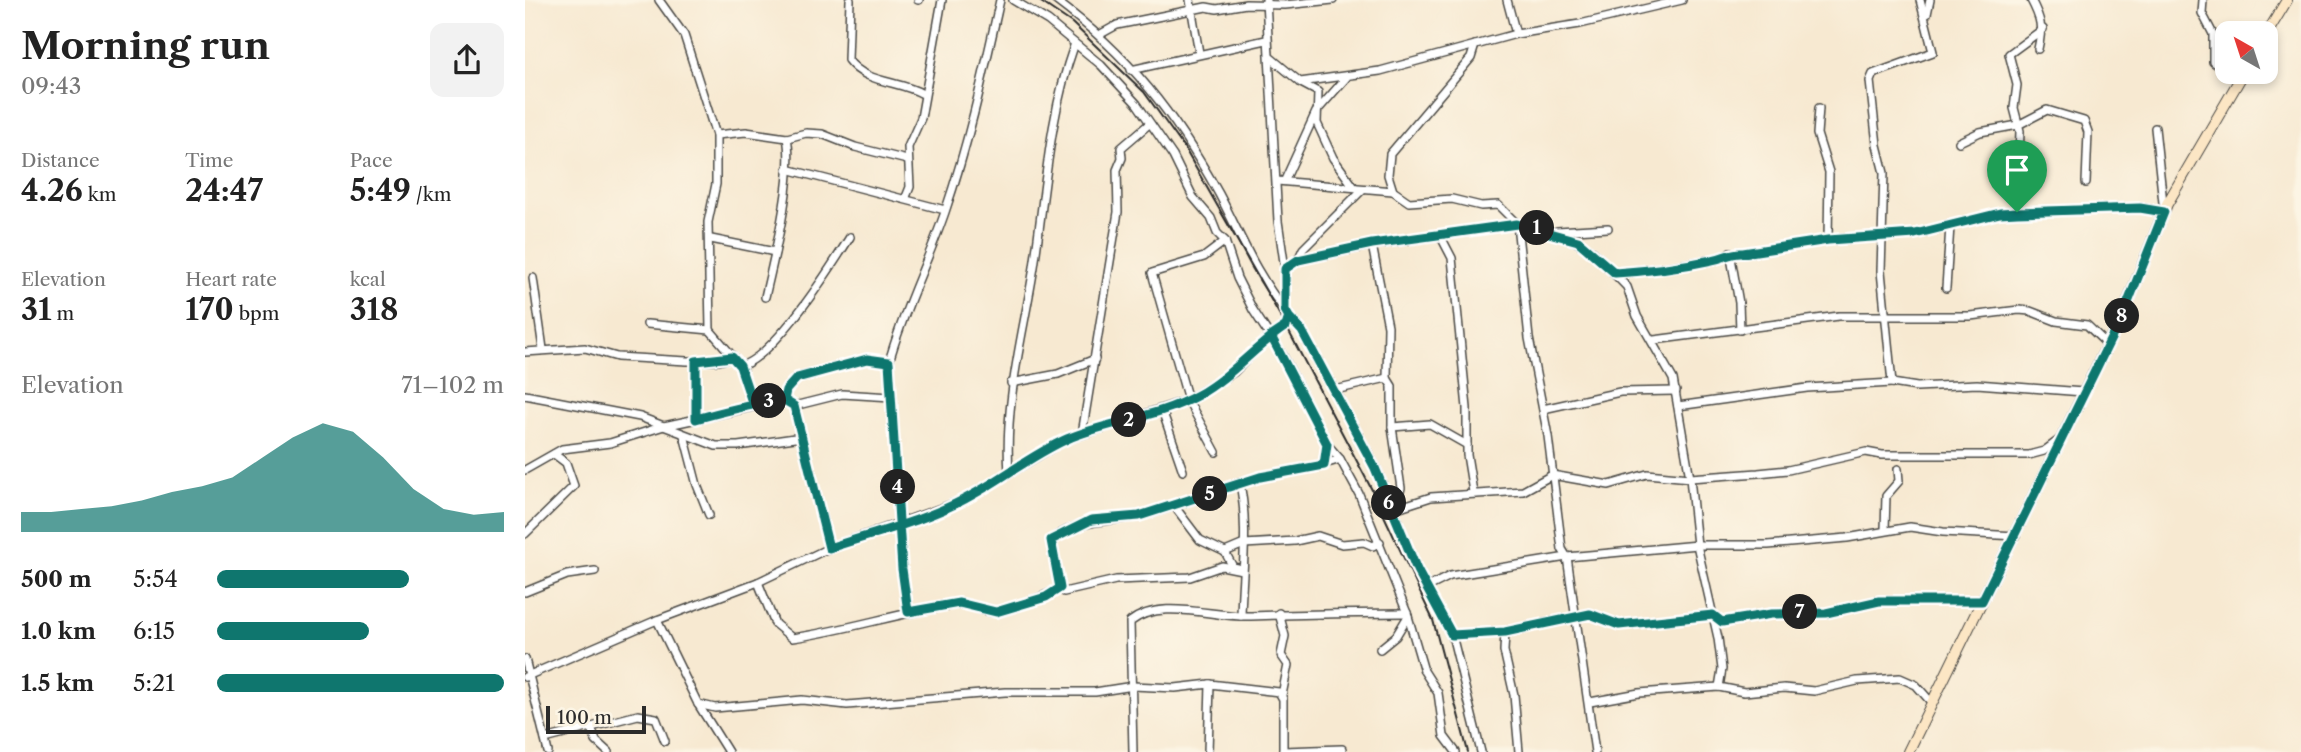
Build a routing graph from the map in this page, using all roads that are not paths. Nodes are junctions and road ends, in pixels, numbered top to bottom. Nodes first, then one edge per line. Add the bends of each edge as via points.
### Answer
1 (659, 0) edge
2 (850, 0) edge
3 (942, 0) edge
4 (1000, 0) edge
5 (1013, 0) edge
6 (1055, 0) edge
7 (1189, 0) edge
8 (1333, 0) edge
9 (1507, 0) edge
10 (1682, 0) edge
11 (1920, 0) edge
12 (1930, 0) edge
13 (2031, 0) edge
14 (2203, 0) edge
15 (2287, 0) edge
16 (1245, 2) edge
17 (1266, 3) edge
18 (1193, 11) junction
19 (2274, 21) edge
20 (1927, 22) junction
21 (2043, 29) junction
22 (1516, 34) junction
23 (1099, 35) junction
24 (1266, 40) junction
25 (1475, 45) junction
26 (1074, 46) junction
27 (2038, 49) dead end
28 (1199, 53) junction
29 (1271, 58) junction
30 (2215, 63) edge
31 (1131, 70) junction
32 (1346, 78) junction
33 (1300, 82) junction
34 (2237, 84) edge
35 (923, 94) junction
36 (1819, 108) dead end
37 (1316, 112) junction
38 (1149, 124) junction
39 (2018, 125) junction
40 (2155, 128) dead end
41 (716, 135) junction
42 (787, 138) junction
43 (1959, 142) dead end
44 (907, 160) junction
45 (787, 169) junction
46 (1281, 181) junction
47 (2085, 183) dead end
48 (1358, 188) junction
49 (1393, 191) junction
50 (906, 197) junction
51 (946, 210) junction
52 (2017, 212) junction
53 (2164, 212) junction
54 (1517, 224) junction
55 (1950, 226) junction
56 (1608, 228) dead end
57 (1550, 231) junction
58 (1440, 234) junction
59 (1882, 235) junction
60 (850, 237) dead end
61 (711, 239) junction
62 (1828, 240) junction
63 (1225, 241) junction
64 (1372, 244) junction
65 (775, 252) junction
66 (1730, 252) junction
67 (1298, 260) junction
68 (1285, 269) junction
69 (1615, 273) junction
70 (533, 278) dead end
71 (1946, 288) dead end
72 (765, 297) dead end
73 (1287, 314) junction
74 (1887, 317) junction
75 (647, 324) dead end
76 (710, 330) junction
77 (1740, 330) junction
78 (1271, 336) junction
79 (1654, 340) junction
80 (2106, 344) junction
81 (543, 349) junction
82 (525, 352) edge
83 (732, 357) junction
84 (1095, 359) junction
85 (696, 361) junction
86 (889, 362) junction
87 (740, 366) junction
88 (1387, 378) junction
89 (1011, 383) junction
90 (1892, 383) junction
91 (1335, 390) junction
92 (1676, 391) junction
93 (2083, 392) junction
94 (525, 395) edge
95 (892, 397) junction
96 (784, 400) junction
97 (1188, 400) junction
98 (753, 405) junction
99 (794, 406) junction
100 (1678, 406) junction
101 (1162, 410) junction
102 (1543, 410) junction
103 (696, 419) junction
104 (664, 426) junction
105 (1392, 428) junction
106 (1082, 434) junction
107 (684, 436) junction
108 (802, 437) junction
109 (2059, 440) junction
110 (1327, 444) junction
111 (1467, 444) junction
112 (1216, 452) dead end
113 (554, 454) junction
114 (1340, 459) junction
115 (1324, 465) junction
116 (1898, 468) dead end
117 (525, 470) edge
118 (1183, 471) dead end
119 (1009, 473) junction
120 (1552, 475) junction
121 (1690, 478) junction
122 (1240, 484) junction
123 (1229, 487) junction
124 (1473, 492) junction
125 (1245, 505) junction
126 (1392, 506) junction
127 (1175, 507) junction
128 (709, 515) dead end
129 (900, 525) junction
130 (1885, 530) junction
131 (525, 534) edge
132 (2016, 536) junction
133 (1380, 542) junction
134 (1245, 544) junction
135 (1697, 545) junction
136 (829, 548) junction
137 (1225, 552) junction
138 (1567, 557) junction
139 (1242, 570) junction
140 (595, 571) dead end
141 (758, 582) junction
142 (1060, 588) junction
143 (1426, 588) junction
144 (525, 592) edge
145 (1982, 601) junction
146 (908, 612) junction
147 (1279, 613) junction
148 (1241, 615) junction
149 (1407, 615) junction
150 (1713, 615) junction
151 (1576, 619) junction
152 (657, 620) junction
153 (1505, 632) junction
154 (1452, 635) junction
155 (1380, 649) dead end
156 (525, 659) edge
157 (528, 676) edge
158 (1210, 684) junction
159 (1133, 686) junction
160 (1719, 687) junction
161 (1282, 695) junction
162 (1590, 702) junction
163 (1931, 702) junction
164 (698, 704) junction
165 (591, 727) junction
166 (545, 740) junction
167 (665, 741) dead end
168 (1342, 749) dead end
169 (548, 752) edge
170 (608, 752) edge
171 (728, 752) edge
172 (1133, 752) edge
173 (1208, 752) edge
174 (1283, 752) edge
175 (1457, 752) edge
176 (1481, 752) edge
177 (1519, 752) edge
178 (1595, 752) edge
179 (1908, 752) edge

1 - 41 street via 684,36
2 - 35 street via 847,44 853,67 868,78 908,85
3 - 35 street
4 - 51 street via 974,122
5 - 26 street via 1033,9
6 - 23 street
7 - 18 street
8 - 17 street
9 - 22 street
10 - 22 street
11 - 20 street
12 - 20 street
13 - 21 street
14 - 30 street
15 - 19 street
16 - 17 street
16 - 18 street
17 - 24 street
18 - 23 street via 1117,25
18 - 28 street
20 - 59 street via 1933,51 1873,74 1870,81 1884,173
21 - 27 street
21 - 39 street via 2009,54 2017,85 2014,108
22 - 25 street
23 - 31 street
24 - 28 street
24 - 29 street
25 - 32 street
25 - 49 street via 1471,58 1390,154 1388,175
26 - 38 street via 1101,65
26 - 89 street via 1060,85 1030,292
28 - 31 street
29 - 33 street
29 - 46 street
31 - 73 street via 1163,102 1178,125 1252,262
32 - 33 street
32 - 37 street
33 - 37 street via 1318,92
34 - 53 street
35 - 44 street via 921,118
36 - 62 street via 1817,134 1829,172
37 - 46 street
37 - 48 street via 1333,158
38 - 63 street
38 - 84 street via 1121,148 1118,212
39 - 43 street via 1980,132
39 - 47 street via 2047,110 2084,121 2088,132
39 - 52 street
40 - 53 street
41 - 42 street via 746,132
41 - 61 street via 716,184 708,222
42 - 44 street via 822,134 855,148
42 - 45 street
44 - 50 street via 910,187
45 - 50 street
45 - 65 street
46 - 48 street
46 - 68 street
48 - 49 street
48 - 67 street via 1303,248
49 - 54 street via 1409,201 1498,205
50 - 51 street
51 - 86 street
52 - 53 street via 2140,208
52 - 55 street
53 - 80 street via 2125,310
54 - 57 street
54 - 58 street
54 - 102 street via 1529,338
55 - 59 street
55 - 71 street
56 - 57 street
57 - 69 street via 1578,241
58 - 64 street
58 - 111 street via 1453,258
59 - 62 street
59 - 74 street
60 - 87 street via 777,338 752,363
61 - 65 street
61 - 76 street
62 - 66 street
63 - 78 street via 1237,278
63 - 97 street via 1204,257 1152,273
64 - 67 street
64 - 88 street via 1388,326
65 - 72 street
66 - 69 street via 1716,260
66 - 77 street
67 - 68 street
68 - 73 street
69 - 79 street
70 - 81 street
73 - 78 street via 1286,326
73 - 91 street via 1302,331
74 - 77 street via 1839,316
74 - 80 street via 2030,311 2056,321 2087,325
74 - 90 street
75 - 76 street
76 - 83 street
77 - 79 street
78 - 97 street via 1234,372
78 - 110 street
79 - 92 street
80 - 93 street
81 - 82 street
81 - 85 street via 585,348 617,357
83 - 85 street
83 - 87 street
84 - 89 street via 1058,374
84 - 106 street
85 - 103 street
86 - 95 street
86 - 96 street via 867,359 797,378
87 - 98 street
88 - 91 street
88 - 105 street via 1392,386
89 - 119 street
90 - 93 street
90 - 100 street via 1807,388
91 - 126 street
92 - 100 street
92 - 102 street via 1619,392
93 - 109 street
94 - 104 street via 639,416
95 - 99 street via 842,394
95 - 129 street
96 - 98 street
96 - 99 street
97 - 101 street
97 - 112 street
98 - 103 street
99 - 108 street
100 - 121 street
101 - 106 street
101 - 118 street
102 - 120 street
103 - 104 street
104 - 107 street
104 - 113 street
105 - 111 street via 1430,424
105 - 126 street via 1401,488
106 - 119 street
107 - 108 street via 716,446
107 - 128 street
108 - 136 street
109 - 121 street via 2029,455 1866,452 1788,470
109 - 132 street
110 - 114 street
110 - 115 street
111 - 124 street
113 - 117 street
113 - 131 street via 566,463 575,486
114 - 115 street
114 - 133 street
115 - 122 street
116 - 130 street via 1899,481 1886,496
119 - 129 street via 964,500
120 - 121 street via 1609,485 1647,474
120 - 124 street via 1523,491
120 - 138 street via 1562,550
121 - 135 street
122 - 123 street
122 - 125 street
123 - 125 street
123 - 127 street
124 - 126 street
125 - 134 street
126 - 143 street
127 - 137 street via 1200,540
127 - 142 street via 1091,520 1056,536 1050,545
129 - 136 street
129 - 146 street
130 - 132 street via 1910,527
130 - 135 street via 1767,545
132 - 145 street
133 - 134 street via 1373,546 1342,544 1318,536
133 - 149 street
134 - 137 street
134 - 139 street
135 - 138 street
135 - 150 street
136 - 141 street
137 - 139 street via 1233,567
138 - 143 street via 1450,576
138 - 151 street
139 - 142 street via 1222,566 1190,577 1116,580 1064,593
139 - 148 street
140 - 144 street via 566,575
141 - 146 street via 775,624 792,638
141 - 152 street
142 - 146 street via 1046,597 996,612 959,603
143 - 154 street
145 - 150 street via 1879,601 1826,613 1771,614 1722,622
145 - 163 street
147 - 148 street
147 - 149 street
147 - 161 street via 1285,636 1281,655 1287,665
148 - 159 street via 1186,611 1138,615 1129,622
149 - 155 street via 1396,636
149 - 175 street via 1424,671 1442,707 1444,736
150 - 151 street via 1619,625 1590,614
150 - 160 street via 1721,668
151 - 153 street
151 - 162 street
152 - 157 street
152 - 164 street
153 - 154 street
153 - 177 street
154 - 176 street
156 - 157 street
157 - 166 street
158 - 159 street
158 - 161 street via 1276,690
158 - 173 street
159 - 164 street via 847,705 802,700 715,708
159 - 172 street
160 - 162 street
160 - 163 street via 1744,692 1814,691 1900,678 1916,685
161 - 174 street
162 - 178 street
163 - 179 street
164 - 171 street
165 - 166 street
165 - 167 street via 648,715 656,718
165 - 170 street via 596,741
166 - 169 street
168 - 174 street

